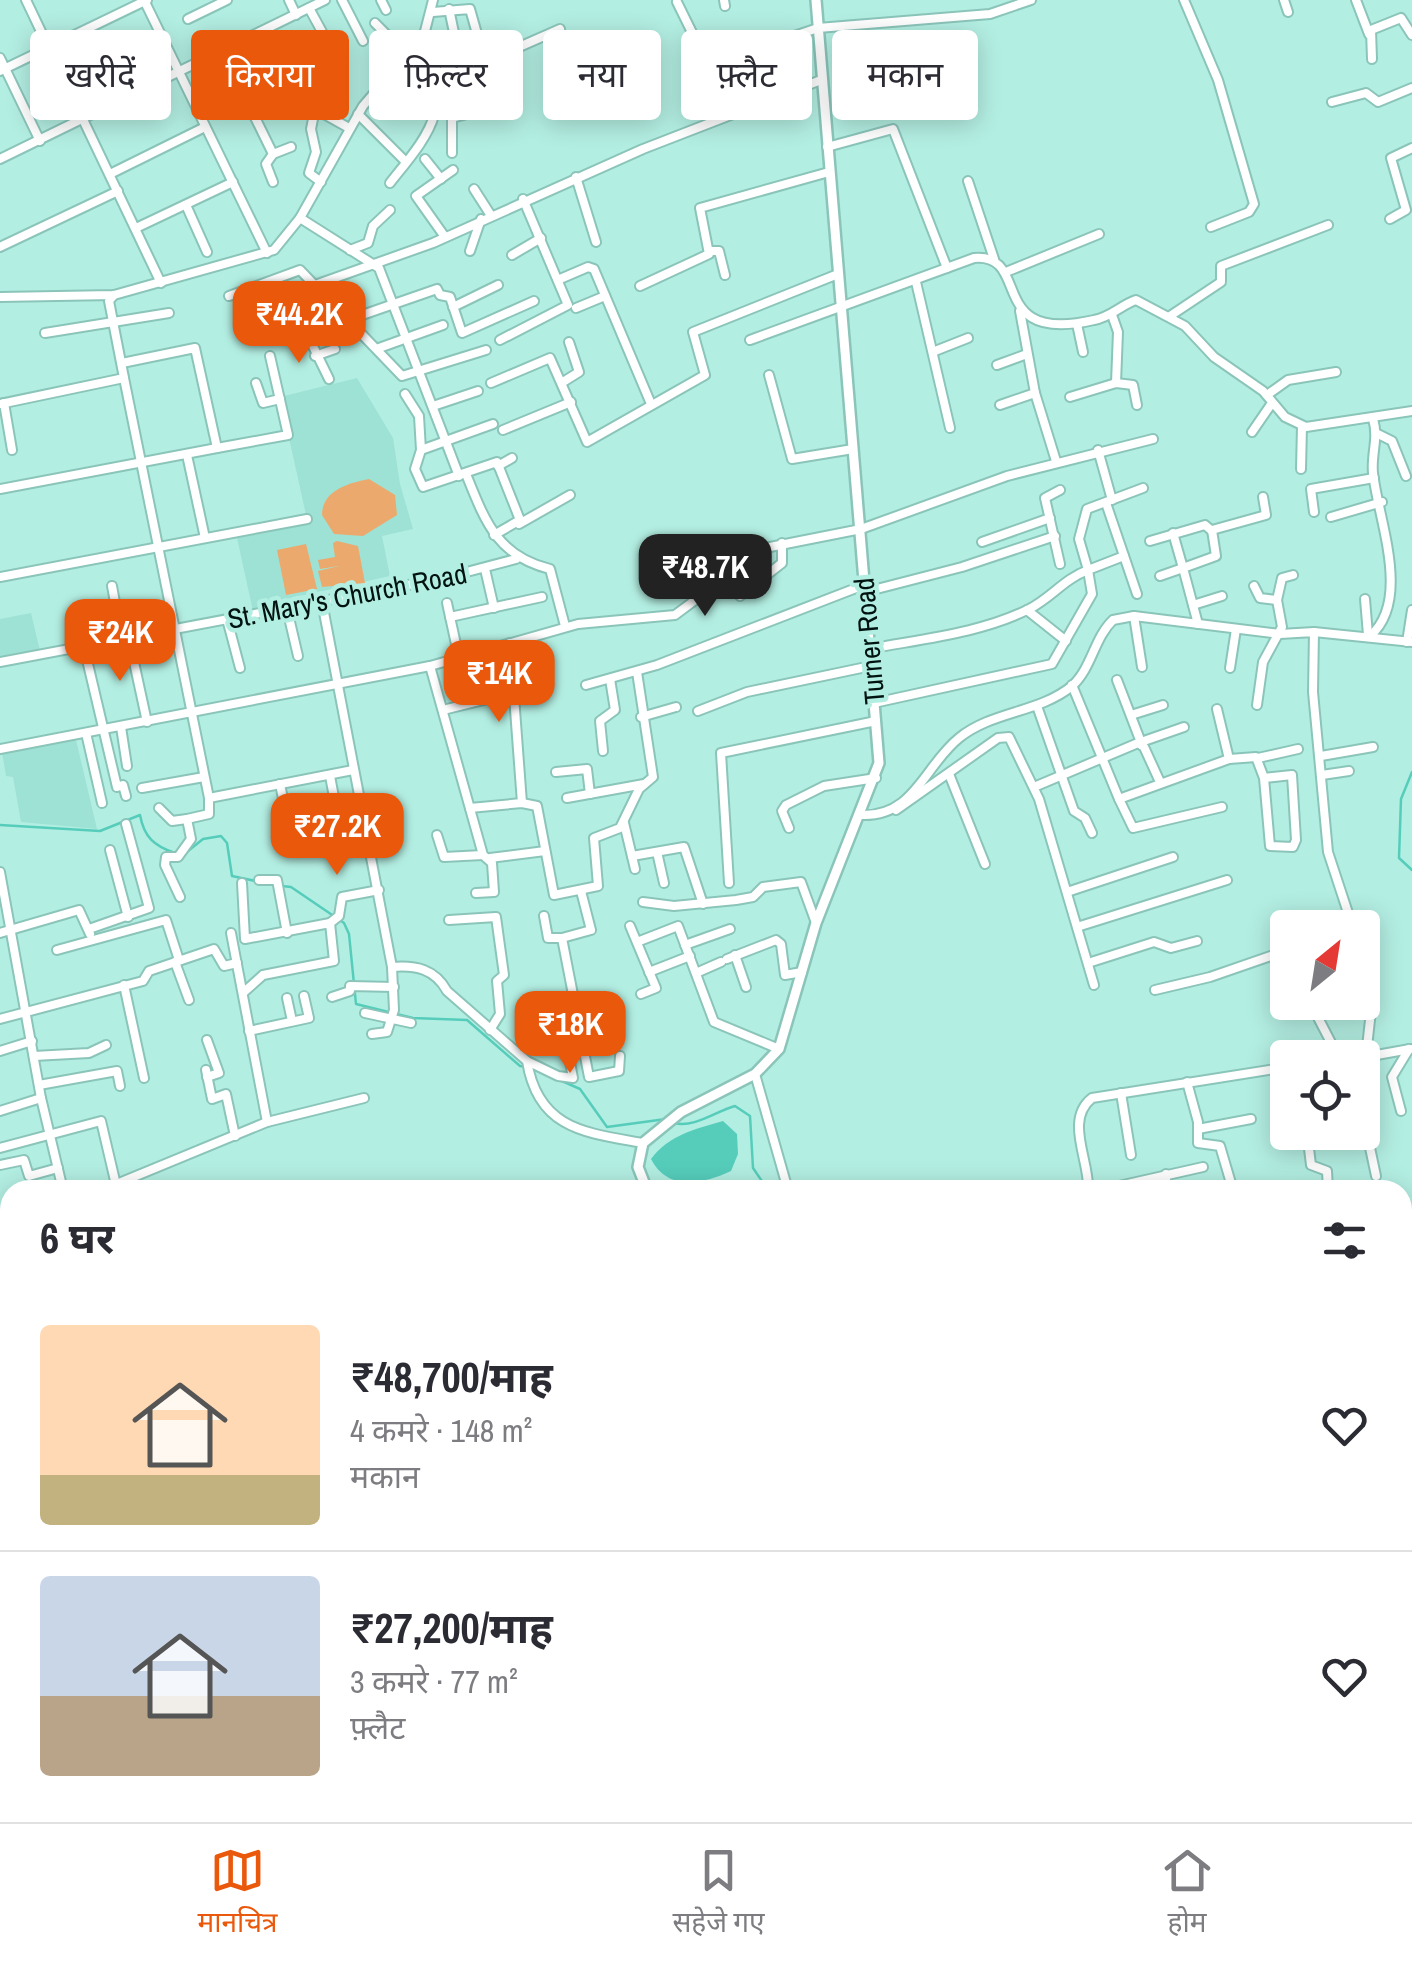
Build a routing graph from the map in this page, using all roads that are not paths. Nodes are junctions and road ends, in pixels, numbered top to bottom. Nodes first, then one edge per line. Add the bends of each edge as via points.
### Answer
1 (26, 0) edge
2 (145, 0) edge
3 (227, 0) edge
4 (289, 0) edge
5 (325, 0) edge
6 (342, 0) edge
7 (382, 0) edge
8 (434, 0) edge
9 (816, 0) edge
10 (1032, 0) edge
11 (1184, 0) edge
12 (1284, 0) edge
13 (1356, 0) edge
14 (677, 2) dead end
15 (309, 8) junction
16 (449, 9) junction
17 (386, 10) dead end
18 (432, 12) junction
19 (1288, 12) dead end
20 (296, 15) junction
21 (188, 19) dead end
22 (376, 23) dead end
23 (818, 28) junction
24 (41, 30) edge
25 (87, 30) edge
26 (264, 30) edge
27 (320, 30) edge
28 (384, 30) edge
29 (423, 30) edge
30 (1369, 34) junction
31 (1412, 35) edge
32 (543, 39) edge
33 (363, 41) dead end
34 (0, 58) edge
35 (30, 58) edge
36 (1372, 58) dead end
37 (191, 66) edge
38 (2, 70) edge
39 (178, 72) junction
40 (171, 75) edge
41 (821, 80) junction
42 (1412, 88) edge
43 (369, 101) edge
44 (1332, 102) dead end
45 (358, 114) junction
46 (81, 120) edge
47 (83, 120) edge
48 (256, 120) edge
49 (313, 120) edge
50 (334, 120) edge
51 (432, 120) edge
52 (205, 127) junction
53 (349, 128) junction
54 (40, 141) junction
55 (290, 147) dead end
56 (827, 147) junction
57 (1412, 148) edge
58 (452, 153) dead end
59 (273, 154) junction
60 (0, 159) edge
61 (425, 159) dead end
62 (406, 162) junction
63 (453, 170) dead end
64 (829, 172) junction
65 (110, 174) junction
66 (576, 177) junction
67 (440, 179) junction
68 (968, 181) dead end
69 (233, 182) junction
70 (273, 182) dead end
71 (321, 182) junction
72 (390, 183) dead end
73 (474, 189) dead end
74 (118, 191) junction
75 (523, 199) junction
76 (186, 205) junction
77 (390, 210) dead end
78 (486, 216) junction
79 (300, 218) junction
80 (1390, 219) dead end
81 (1328, 225) dead end
82 (1211, 227) dead end
83 (136, 228) junction
84 (1099, 234) dead end
85 (445, 237) junction
86 (541, 238) junction
87 (596, 242) dead end
88 (0, 247) edge
89 (350, 250) junction
90 (470, 251) dead end
91 (710, 251) junction
92 (208, 252) dead end
93 (267, 252) junction
94 (512, 255) dead end
95 (994, 259) junction
96 (374, 264) junction
97 (947, 268) junction
98 (1006, 272) junction
99 (838, 274) junction
100 (725, 275) dead end
101 (560, 279) junction
102 (916, 282) junction
103 (161, 283) junction
104 (498, 285) dead end
105 (315, 286) junction
106 (640, 286) dead end
107 (114, 295) junction
108 (229, 296) dead end
109 (606, 296) junction
110 (0, 297) edge
111 (534, 301) dead end
112 (393, 303) junction
113 (453, 307) junction
114 (576, 308) dead end
115 (841, 310) junction
116 (1020, 311) junction
117 (169, 313) dead end
118 (1112, 315) junction
119 (1170, 316) junction
120 (345, 319) junction
121 (1077, 324) junction
122 (114, 325) junction
123 (443, 325) dead end
124 (45, 332) dead end
125 (306, 334) junction
126 (403, 338) junction
127 (968, 338) dead end
128 (293, 339) dead end
129 (500, 340) dead end
130 (750, 340) dead end
131 (569, 342) dead end
132 (379, 348) junction
133 (336, 349) dead end
134 (486, 350) dead end
135 (936, 350) junction
136 (1084, 352) dead end
137 (1027, 354) junction
138 (270, 356) dead end
139 (315, 356) junction
140 (122, 362) junction
141 (997, 365) dead end
142 (418, 372) junction
143 (1336, 372) dead end
144 (769, 375) dead end
145 (124, 378) junction
146 (329, 379) dead end
147 (562, 382) junction
148 (256, 383) dead end
149 (490, 383) dead end
150 (1116, 383) junction
151 (478, 392) dead end
152 (1034, 393) junction
153 (405, 394) dead end
154 (1070, 396) dead end
155 (280, 399) junction
156 (1269, 399) junction
157 (571, 402) junction
158 (2, 404) edge
159 (651, 404) junction
160 (1000, 405) dead end
161 (1137, 405) dead end
162 (434, 409) junction
163 (1412, 411) edge
164 (1374, 418) junction
165 (420, 420) junction
166 (494, 424) dead end
167 (1302, 426) junction
168 (950, 428) dead end
169 (503, 430) dead end
170 (1252, 432) dead end
171 (1376, 432) junction
172 (1153, 439) dead end
173 (446, 442) junction
174 (217, 448) junction
175 (12, 450) dead end
176 (421, 450) junction
177 (854, 450) junction
178 (1098, 450) junction
179 (187, 455) junction
180 (512, 458) dead end
181 (1056, 461) junction
182 (144, 463) junction
183 (498, 466) junction
184 (1302, 469) dead end
185 (462, 475) junction
186 (1406, 476) dead end
187 (1374, 478) junction
188 (1143, 488) dead end
189 (0, 489) edge
190 (1060, 490) dead end
191 (570, 495) dead end
192 (1263, 497) dead end
193 (1109, 501) junction
194 (1382, 502) junction
195 (1314, 512) dead end
196 (1331, 517) dead end
197 (1050, 518) junction
198 (307, 519) dead end
199 (519, 524) junction
200 (861, 529) junction
201 (1212, 531) junction
202 (1173, 533) junction
203 (494, 534) junction
204 (1003, 534) junction
205 (1056, 536) junction
206 (205, 538) junction
207 (1150, 541) dead end
208 (982, 542) dead end
209 (782, 543) junction
210 (158, 547) junction
211 (1007, 552) junction
212 (1124, 556) junction
213 (516, 558) junction
214 (750, 558) junction
215 (1060, 564) dead end
216 (1183, 568) junction
217 (484, 569) junction
218 (1088, 570) junction
219 (1293, 575) dead end
220 (1160, 576) dead end
221 (0, 577) edge
222 (764, 577) junction
223 (724, 579) junction
224 (112, 586) dead end
225 (1254, 586) dead end
226 (864, 588) junction
227 (1137, 594) dead end
228 (1222, 596) dead end
229 (542, 597) dead end
230 (1365, 599) dead end
231 (1277, 600) junction
232 (322, 602) junction
233 (447, 603) dead end
234 (1192, 604) junction
235 (494, 608) junction
236 (287, 609) junction
237 (1028, 610) junction
238 (1412, 610) edge
239 (1134, 616) junction
240 (450, 617) junction
241 (227, 620) junction
242 (1198, 624) junction
243 (565, 626) junction
244 (1236, 629) junction
245 (176, 630) junction
246 (1314, 632) junction
247 (1280, 634) junction
248 (1369, 636) junction
249 (126, 640) junction
250 (1066, 641) junction
251 (1410, 642) edge
252 (510, 643) junction
253 (84, 647) junction
254 (869, 649) junction
255 (298, 656) dead end
256 (459, 658) junction
257 (0, 662) edge
258 (430, 666) junction
259 (871, 666) junction
260 (1142, 667) dead end
261 (240, 668) dead end
262 (1230, 668) dead end
263 (636, 672) junction
264 (610, 679) junction
265 (1117, 680) dead end
266 (586, 684) dead end
267 (339, 686) junction
268 (1072, 686) junction
269 (516, 692) junction
270 (874, 703) junction
271 (1257, 704) dead end
272 (1163, 705) dead end
273 (1037, 706) junction
274 (676, 708) dead end
275 (444, 710) junction
276 (1218, 710) dead end
277 (698, 711) dead end
278 (192, 713) junction
279 (1130, 714) junction
280 (641, 717) junction
281 (876, 721) junction
282 (146, 722) junction
283 (121, 727) junction
284 (1184, 727) dead end
285 (102, 730) junction
286 (86, 733) junction
287 (1141, 744) junction
288 (1374, 747) dead end
289 (0, 749) edge
290 (1298, 749) dead end
291 (603, 751) dead end
292 (1321, 756) junction
293 (1103, 758) junction
294 (1258, 758) junction
295 (1228, 759) junction
296 (127, 766) dead end
297 (354, 770) junction
298 (1349, 770) dead end
299 (556, 772) dead end
300 (949, 774) junction
301 (1322, 774) junction
302 (330, 776) junction
303 (1062, 776) junction
304 (204, 778) junction
305 (876, 778) junction
306 (1264, 778) junction
307 (1160, 782) junction
308 (280, 784) junction
309 (644, 784) junction
310 (118, 786) junction
311 (1034, 787) junction
312 (142, 788) dead end
313 (590, 794) junction
314 (126, 796) dead end
315 (114, 798) dead end
316 (209, 798) junction
317 (567, 798) dead end
318 (1119, 799) junction
319 (102, 803) dead end
320 (522, 803) junction
321 (1222, 807) dead end
322 (159, 808) dead end
323 (470, 808) junction
324 (338, 812) dead end
325 (888, 813) junction
326 (860, 815) junction
327 (186, 819) junction
328 (624, 823) junction
329 (126, 824) dead end
330 (789, 828) dead end
331 (1092, 833) dead end
332 (437, 835) dead end
333 (293, 848) dead end
334 (110, 850) dead end
335 (545, 851) junction
336 (657, 852) junction
337 (632, 856) junction
338 (486, 857) junction
339 (1173, 857) dead end
340 (985, 864) dead end
341 (635, 869) dead end
342 (0, 872) edge
343 (259, 880) dead end
344 (1227, 880) dead end
345 (242, 883) dead end
346 (664, 883) dead end
347 (729, 884) dead end
348 (379, 890) junction
349 (582, 891) junction
350 (476, 892) dead end
351 (1066, 892) junction
352 (180, 896) dead end
353 (643, 902) dead end
354 (703, 904) junction
355 (1348, 910) edge
356 (544, 916) dead end
357 (128, 917) junction
358 (335, 920) junction
359 (449, 920) dead end
360 (816, 922) junction
361 (630, 926) dead end
362 (1077, 927) junction
363 (89, 929) junction
364 (730, 929) dead end
365 (11, 930) junction
366 (0, 933) edge
367 (231, 933) dead end
368 (287, 934) junction
369 (562, 938) junction
370 (91, 941) junction
371 (1197, 941) dead end
372 (637, 942) junction
373 (685, 945) junction
374 (57, 950) dead end
375 (1270, 955) edge
376 (690, 956) junction
377 (728, 959) junction
378 (177, 961) junction
379 (238, 963) junction
380 (1088, 963) junction
381 (392, 967) junction
382 (649, 972) junction
383 (802, 972) junction
384 (696, 973) junction
385 (124, 985) junction
386 (1094, 985) dead end
387 (394, 986) junction
388 (746, 987) dead end
389 (1155, 990) dead end
390 (244, 992) junction
391 (640, 994) dead end
392 (304, 996) dead end
393 (332, 996) dead end
394 (287, 998) dead end
395 (189, 1000) dead end
396 (27, 1012) junction
397 (364, 1013) dead end
398 (392, 1014) junction
399 (0, 1019) edge
400 (292, 1021) junction
401 (411, 1023) dead end
402 (490, 1030) junction
403 (618, 1030) dead end
404 (249, 1031) junction
405 (372, 1034) dead end
406 (582, 1038) junction
407 (207, 1040) dead end
408 (32, 1041) junction
409 (106, 1045) dead end
410 (780, 1048) junction
411 (1410, 1049) edge
412 (0, 1050) edge
413 (1380, 1054) edge
414 (34, 1056) junction
415 (620, 1056) dead end
416 (528, 1065) junction
417 (1402, 1066) junction
418 (1270, 1069) edge
419 (755, 1074) junction
420 (1411, 1075) edge
421 (144, 1078) dead end
422 (1188, 1082) junction
423 (40, 1085) junction
424 (120, 1086) dead end
425 (1121, 1092) junction
426 (42, 1098) junction
427 (364, 1098) dead end
428 (0, 1111) edge
429 (1401, 1111) dead end
430 (1251, 1119) dead end
431 (267, 1122) junction
432 (1198, 1129) junction
433 (50, 1133) junction
434 (235, 1136) junction
435 (643, 1143) junction
436 (0, 1148) edge
437 (1309, 1150) edge
438 (1370, 1150) edge
439 (1131, 1154) dead end
440 (0, 1166) edge
441 (1203, 1167) dead end
442 (58, 1168) junction
443 (1166, 1174) junction
444 (1376, 1176) dead end
445 (61, 1180) edge
446 (115, 1180) edge
447 (128, 1180) edge
448 (643, 1180) edge
449 (785, 1180) edge
450 (1086, 1180) edge
451 (1142, 1180) edge
452 (1166, 1180) edge
453 (1230, 1180) edge
454 (1327, 1180) edge

1 - 24 street
2 - 25 street
2 - 39 street
3 - 21 street
4 - 20 street
5 - 15 street
6 - 33 street
7 - 17 street
8 - 18 street
9 - 23 main road, Turner Road
10 - 23 street via 990,14
11 - 82 street via 1218,80 1254,204
12 - 19 street
13 - 30 street
14 - 23 street via 706,65
15 - 20 street
15 - 27 street
16 - 18 street
16 - 32 street via 470,10 484,62
16 - 58 street via 470,108 452,118
18 - 29 street
20 - 26 street
22 - 28 street
23 - 41 main road, Turner Road
30 - 31 street via 1402,18
30 - 36 street
34 - 38 street
35 - 38 street
37 - 39 street
38 - 54 street
39 - 40 street
39 - 52 street
41 - 56 main road, Turner Road
41 - 66 street
42 - 44 street via 1376,102 1366,92
43 - 45 street
45 - 53 street
45 - 62 street
46 - 54 street
47 - 65 street
48 - 59 street
49 - 71 street via 316,152 308,173
50 - 53 street
51 - 62 street
52 - 65 street
52 - 69 street
53 - 71 street
54 - 60 street
55 - 59 street
56 - 64 main road, Turner Road
56 - 97 street via 894,129
57 - 80 street via 1390,160 1406,210
59 - 70 street via 266,164
61 - 67 street
62 - 72 street
63 - 67 street
64 - 91 street via 700,208
64 - 99 main road, Turner Road
65 - 74 street
66 - 75 street
66 - 87 street
67 - 85 street via 416,196
68 - 95 street
69 - 76 street
69 - 93 street
71 - 79 street
73 - 78 street
74 - 83 street
74 - 88 street
75 - 78 street
75 - 86 street
76 - 83 street
76 - 92 street
77 - 89 street via 372,226 368,243
78 - 85 street
78 - 90 street
79 - 89 street
79 - 93 street via 282,244
81 - 119 street via 1222,266 1221,282
83 - 103 street
84 - 98 street
85 - 96 street
86 - 94 street
86 - 101 street
89 - 96 street
91 - 100 street via 719,250
91 - 106 street
93 - 103 street
95 - 97 street
95 - 98 street
96 - 105 street
96 - 112 street
97 - 102 street
98 - 116 street
99 - 115 main road, Turner Road
99 - 159 street via 693,333 706,374
101 - 109 street via 590,267
101 - 129 street via 566,308
102 - 115 street
102 - 135 street
103 - 107 street
104 - 113 street
105 - 108 street via 300,270
105 - 120 street
107 - 110 street
107 - 122 street
109 - 114 street
109 - 159 street
111 - 113 street via 462,333
112 - 113 street via 437,289
112 - 120 street
112 - 126 street
115 - 130 street
115 - 177 main road, Turner Road
116 - 121 street via 1036,321
116 - 137 street
117 - 122 street
118 - 119 street via 1136,300
118 - 121 street
118 - 150 street
119 - 156 street
120 - 125 street
120 - 132 street
121 - 136 street
122 - 124 street
122 - 140 street
123 - 126 street
125 - 128 street
125 - 139 street
126 - 132 street
126 - 142 street
127 - 135 street
131 - 147 street via 580,372
132 - 142 street via 402,376
133 - 139 street
134 - 142 street
135 - 168 street
137 - 141 street
137 - 152 street
138 - 155 street
139 - 146 street
140 - 145 street
140 - 174 street via 194,348
142 - 162 street
143 - 156 street via 1288,380
144 - 177 street via 792,459
145 - 158 street
145 - 182 street
147 - 149 street via 550,358
147 - 157 street
148 - 155 street via 263,403
150 - 154 street
150 - 161 street via 1135,386
151 - 162 street
152 - 160 street
152 - 181 street
153 - 165 street
155 - 174 street via 288,435
156 - 167 street
156 - 170 street
157 - 159 street via 587,442
157 - 169 street
158 - 175 street
162 - 165 street
162 - 173 street
163 - 164 street
164 - 167 street
164 - 171 street
165 - 176 street
166 - 173 street
167 - 184 street
171 - 186 street via 1392,441
171 - 187 street
172 - 178 street
173 - 176 street
173 - 185 street
174 - 179 street
176 - 185 street via 415,469 423,487
177 - 200 main road, Turner Road
178 - 181 street
178 - 193 street
179 - 182 street
179 - 206 street
180 - 183 street
181 - 200 street
182 - 189 street
182 - 210 street
183 - 185 street
183 - 199 street
185 - 203 street
187 - 194 street
187 - 195 street via 1311,489
188 - 193 street
190 - 197 street via 1045,498
191 - 199 street
192 - 201 street via 1266,515
193 - 212 street
193 - 218 street via 1087,509 1081,528
194 - 196 street
194 - 248 street via 1396,588 1389,615
197 - 204 street
197 - 205 street
198 - 206 street
199 - 203 street
200 - 209 street
200 - 226 main road, Turner Road
201 - 202 street via 1205,525
201 - 216 street via 1216,556
202 - 207 street
202 - 216 street
203 - 213 street
204 - 208 street
204 - 211 street
205 - 211 street
205 - 215 street
206 - 210 street
209 - 214 street
209 - 222 street via 782,562
210 - 221 street
210 - 245 street
211 - 226 street
212 - 218 street
212 - 227 street
213 - 217 street, St. Mary's Church Road
213 - 243 street via 550,568
214 - 222 street
214 - 223 street
216 - 220 street
216 - 234 street
217 - 232 street, St. Mary's Church Road
217 - 235 street
218 - 237 street
218 - 250 street via 1092,594
219 - 231 street via 1280,580
222 - 223 street via 738,597
223 - 243 street via 675,615
224 - 249 street
225 - 231 street via 1260,598
226 - 254 main road, Turner Road
226 - 263 street
228 - 234 street
229 - 235 street
230 - 248 street
231 - 247 street
232 - 236 street, St. Mary's Church Road
232 - 267 street
233 - 240 street
234 - 242 street
235 - 240 street
236 - 241 street, St. Mary's Church Road
236 - 255 street
237 - 250 street
237 - 254 street
238 - 251 street
239 - 242 street
239 - 260 street
239 - 268 street via 1108,623
240 - 256 street
241 - 245 street, St. Mary's Church Road
241 - 261 street
242 - 244 street
243 - 252 street
244 - 247 street
244 - 262 street
245 - 249 street, St. Mary's Church Road
245 - 278 street
246 - 247 street
246 - 248 street
246 - 292 street
247 - 271 street via 1263,662
248 - 251 street
249 - 253 street, St. Mary's Church Road
249 - 282 street
250 - 270 street via 1049,665
252 - 256 street
252 - 269 street
253 - 257 street, St. Mary's Church Road
253 - 285 street
254 - 259 main road, Turner Road
256 - 258 street
258 - 267 street
258 - 275 street
259 - 270 main road, Turner Road
259 - 277 street via 747,692
263 - 264 street
263 - 280 street
264 - 266 street
264 - 291 street via 615,710 600,720
265 - 279 street
267 - 278 street
267 - 297 street
268 - 273 street
268 - 293 street
269 - 275 street
269 - 320 street
270 - 281 main road, Turner Road
272 - 279 street
273 - 303 street
273 - 325 street via 960,737 923,785
274 - 280 street
275 - 323 street
276 - 295 street
278 - 282 street
278 - 304 street
279 - 287 street
280 - 309 street via 653,777
281 - 305 main road, Turner Road
281 - 347 street via 721,753
282 - 283 street
283 - 285 street
283 - 296 street
284 - 287 street
285 - 286 street
285 - 310 street
286 - 289 street
286 - 319 street
287 - 293 street
287 - 307 street
288 - 292 street
290 - 294 street
292 - 301 street
293 - 303 street
293 - 318 street
294 - 295 street
294 - 306 street
295 - 307 street
297 - 302 street
297 - 348 street
298 - 301 street
299 - 313 street via 587,769
300 - 311 street via 1005,736
300 - 325 street
300 - 340 street
301 - 355 street via 1328,852
302 - 308 street
302 - 324 street
303 - 311 street
303 - 331 street via 1074,811
304 - 312 street
304 - 316 street
305 - 326 main road, Turner Road
305 - 330 street via 828,785 786,805
306 - 306 street via 1292,774 1293,847 1270,846
307 - 318 street
308 - 316 street
308 - 333 street
309 - 313 street
309 - 328 street
310 - 314 street
310 - 315 street via 112,788
311 - 351 street
313 - 317 street
316 - 327 street via 210,814
318 - 321 street via 1134,828
320 - 323 street
320 - 335 street via 538,808
322 - 327 street via 172,821
323 - 338 street
325 - 326 street
326 - 360 main road, Turner Road
327 - 352 street via 191,839 165,865
328 - 337 street
328 - 349 street via 594,838 600,883
329 - 357 street via 150,905
332 - 338 street via 444,857
334 - 357 street
335 - 338 street
335 - 349 street via 554,896
336 - 337 street
336 - 346 street
336 - 354 street via 684,846
337 - 341 street
338 - 350 street via 494,892
339 - 351 street
342 - 365 street
343 - 368 street via 279,887
344 - 362 street
345 - 368 street via 245,940
348 - 358 street via 342,897
348 - 381 street
349 - 369 street via 591,930
351 - 362 street
353 - 354 street
354 - 360 street via 802,882
356 - 369 street via 548,938
357 - 363 street
358 - 368 street
358 - 390 street via 334,960 263,975
359 - 402 street via 496,917 504,975 497,981 500,1014
360 - 383 main road, Turner Road
361 - 372 street
362 - 380 street
363 - 365 street via 77,910
363 - 370 street
364 - 373 street
365 - 366 street
365 - 396 street
367 - 379 street
369 - 406 street
370 - 374 street
370 - 378 street via 166,920
371 - 380 street via 1171,948 1154,942
372 - 373 street via 678,926
372 - 382 street
373 - 376 street
375 - 389 street
376 - 382 street
376 - 384 street
377 - 383 street via 778,940 784,975
377 - 384 street
377 - 388 street
378 - 379 street via 214,949 224,966
378 - 385 street
378 - 395 street
379 - 390 street
380 - 386 street
381 - 387 street
381 - 402 street via 438,976
382 - 391 street via 656,988
383 - 410 main road, Turner Road
384 - 410 street via 714,1022
385 - 396 street
385 - 421 street
387 - 393 street via 353,986
387 - 398 street
390 - 404 street
392 - 400 street via 309,1018
394 - 400 street
396 - 399 street
396 - 408 street
397 - 398 street
398 - 401 street
398 - 405 street via 387,1032
400 - 404 street
402 - 416 street
403 - 406 street
404 - 431 street
406 - 415 street via 589,1077 619,1072
406 - 416 street via 566,1041 573,1078
407 - 434 street via 219,1072 206,1074 212,1099 226,1094
408 - 412 street
408 - 414 street
409 - 414 street via 89,1054
410 - 419 main road, Turner Road
411 - 413 street
411 - 417 street
414 - 423 street
416 - 435 street via 560,1123
417 - 420 street
417 - 429 street via 1392,1079
418 - 422 street
419 - 435 main road, Turner Road via 681,1112
419 - 449 street
422 - 425 street
422 - 432 street
423 - 424 street via 117,1071
423 - 426 street
425 - 439 street
425 - 450 street via 1092,1098 1082,1110
426 - 428 street
426 - 433 street
427 - 431 street
430 - 432 street
431 - 434 street
432 - 453 street via 1199,1145 1220,1146
433 - 436 street
433 - 442 street
433 - 446 street via 101,1121
434 - 447 street
435 - 448 main road via 638,1166
437 - 454 street via 1310,1164 1327,1171
438 - 444 street
440 - 442 street via 24,1160 29,1176
441 - 443 street
442 - 445 street
443 - 451 street
443 - 452 street

